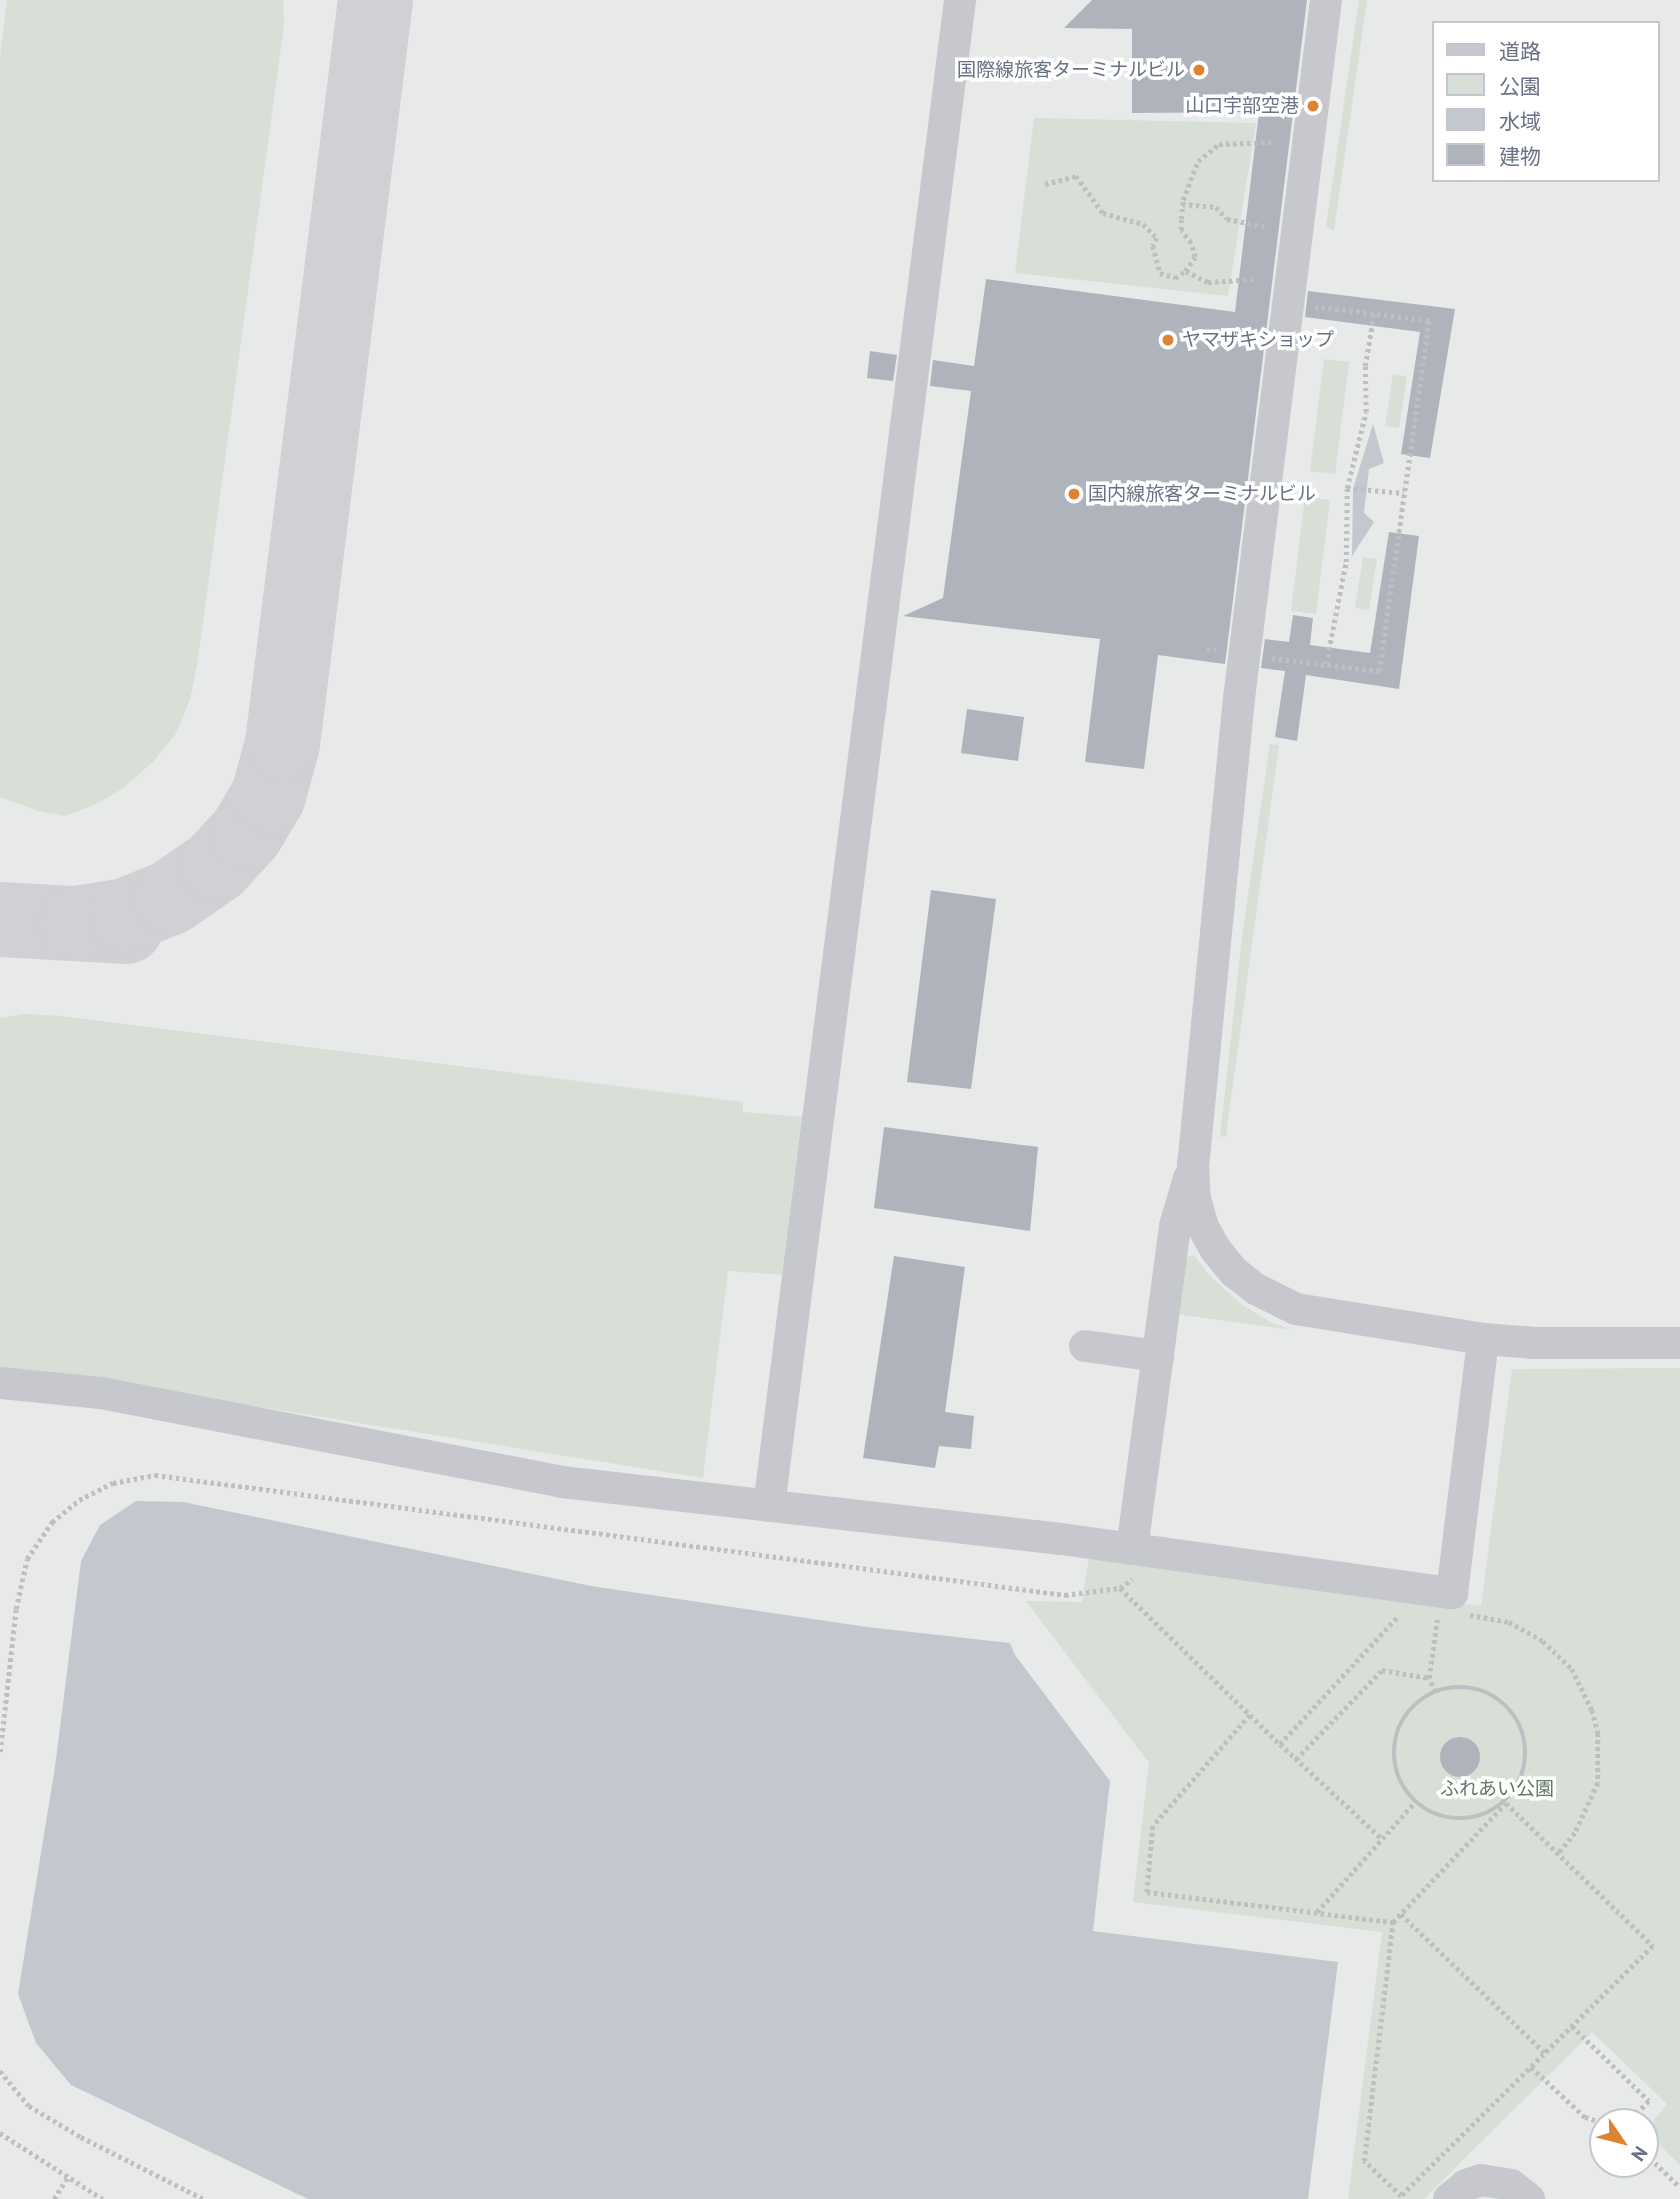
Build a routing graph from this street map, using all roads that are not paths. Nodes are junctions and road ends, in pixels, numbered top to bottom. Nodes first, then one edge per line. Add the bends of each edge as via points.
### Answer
1 (960, 0) edge
2 (1326, 0) edge
3 (1346, 0) edge
4 (1317, 69) junction
5 (1193, 1163) junction
6 (1483, 1339) junction
7 (1680, 1343) edge
8 (1085, 1346) dead end
9 (1158, 1356) junction
10 (0, 1383) edge
11 (769, 1506) junction
12 (1132, 1549) junction
13 (1448, 2199) edge
14 (1529, 2199) edge

1 - 11 lane
2 - 4 lane
3 - 4 lane via 1344,18
4 - 5 lane via 1240,698
5 - 6 lane via 1195,1199 1203,1227 1234,1272 1256,1289 1276,1301 1317,1314
5 - 9 lane via 1175,1226
6 - 7 lane
6 - 12 lane via 1452,1593
8 - 9 lane
9 - 12 lane
10 - 11 lane via 101,1393 562,1482
11 - 12 lane
13 - 14 lane via 1481,2180 1511,2185

